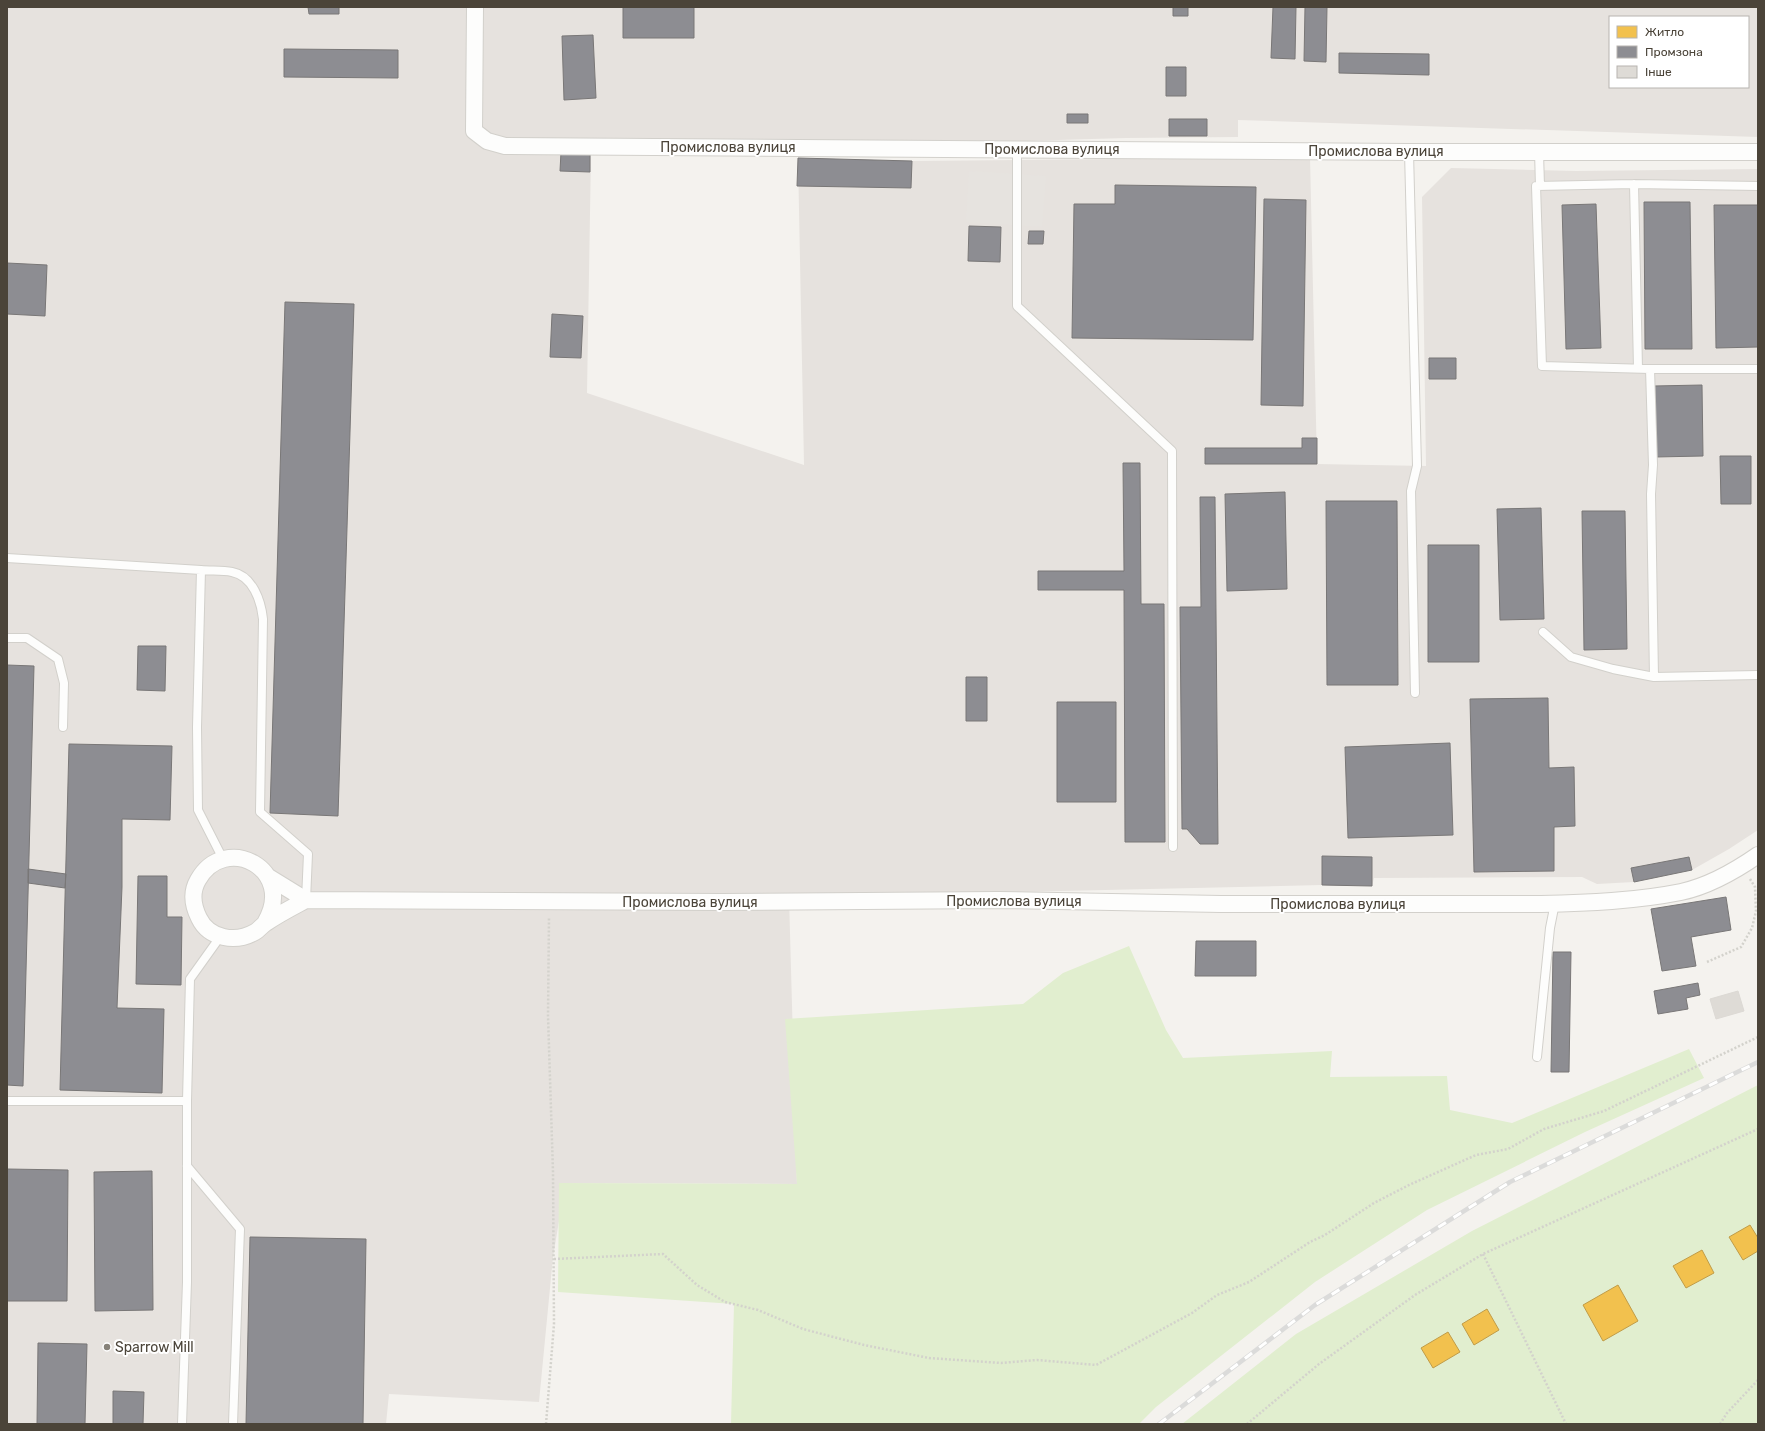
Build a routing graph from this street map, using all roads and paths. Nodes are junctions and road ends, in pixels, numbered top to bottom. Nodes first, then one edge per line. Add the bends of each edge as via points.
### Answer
1 (475, 7) edge
2 (1017, 149) junction
3 (1409, 152) junction
4 (1539, 152) junction
5 (1758, 152) edge
6 (1634, 184) junction
7 (1540, 186) junction
8 (1758, 186) edge
9 (1638, 368) junction
10 (1650, 369) junction
11 (1758, 369) edge
12 (7, 558) edge
13 (201, 570) junction
14 (1543, 632) dead end
15 (7, 638) edge
16 (1758, 675) edge
17 (1654, 676) junction
18 (1415, 693) dead end
19 (63, 727) dead end
20 (1173, 847) dead end
21 (1758, 855) edge
22 (223, 859) junction
23 (1742, 866) junction
24 (267, 876) junction
25 (1755, 888) junction
26 (1758, 891) edge
27 (306, 900) junction
28 (550, 901) junction
29 (1555, 904) junction
30 (265, 923) junction
31 (220, 937) junction
32 (1707, 962) dead end
33 (1758, 1037) edge
34 (1537, 1057) dead end
35 (7, 1101) edge
36 (187, 1101) junction
37 (1758, 1129) edge
38 (187, 1166) junction
39 (1483, 1254) junction
40 (554, 1259) junction
41 (1758, 1380) edge
42 (182, 1424) edge
43 (233, 1424) edge
44 (546, 1424) edge
45 (1247, 1424) edge
46 (1566, 1424) edge
47 (1720, 1424) edge

1 - 2 street, Промислова вулиця via 474,132 487,141 505,146
2 - 3 street, Промислова вулиця
2 - 20 lane via 1017,306 1172,451
3 - 4 street, Промислова вулиця
3 - 18 lane via 1417,466 1411,490
4 - 5 street, Промислова вулиця
4 - 7 lane
6 - 7 lane
6 - 8 lane
6 - 9 lane
7 - 9 lane via 1536,186 1542,366
9 - 10 lane
10 - 11 lane
10 - 17 lane
12 - 13 lane
13 - 22 lane via 197,727 198,810
13 - 27 lane via 234,572 250,582 261,602 263,619 260,812 308,854
14 - 17 lane via 1571,657 1613,669
15 - 19 lane via 27,638 58,659 64,683
16 - 17 lane
21 - 23 street, Промислова вулиця
22 - 24 street via 248,860 259,866
22 - 31 street via 211,864 202,873 193,896 200,920
23 - 25 path
23 - 29 street, Промислова вулиця via 1722,877 1682,892
24 - 27 street
24 - 30 street via 273,887 274,900 272,912
25 - 26 path
25 - 32 path via 1756,911 1752,928 1742,947
27 - 28 street, Промислова вулиця
27 - 30 street
28 - 29 street, Промислова вулиця via 998,900 1222,904
28 - 40 path via 548,1016
29 - 34 lane via 1550,928
30 - 31 street via 256,932 244,937
31 - 36 lane via 190,979
33 - 40 path via 1604,1111 1544,1129 1508,1149 1476,1155 1408,1185 1374,1203 1249,1282 1217,1295 1192,1313 1096,1365 1037,1360 1001,1363 929,1358 864,1345 803,1329 758,1310 725,1302 697,1285 664,1254
35 - 36 lane
36 - 38 lane
37 - 39 path
38 - 42 lane via 187,1282
38 - 43 lane via 240,1229
39 - 45 path via 1409,1299 1319,1364
39 - 46 path
40 - 44 path via 554,1324
41 - 47 path

